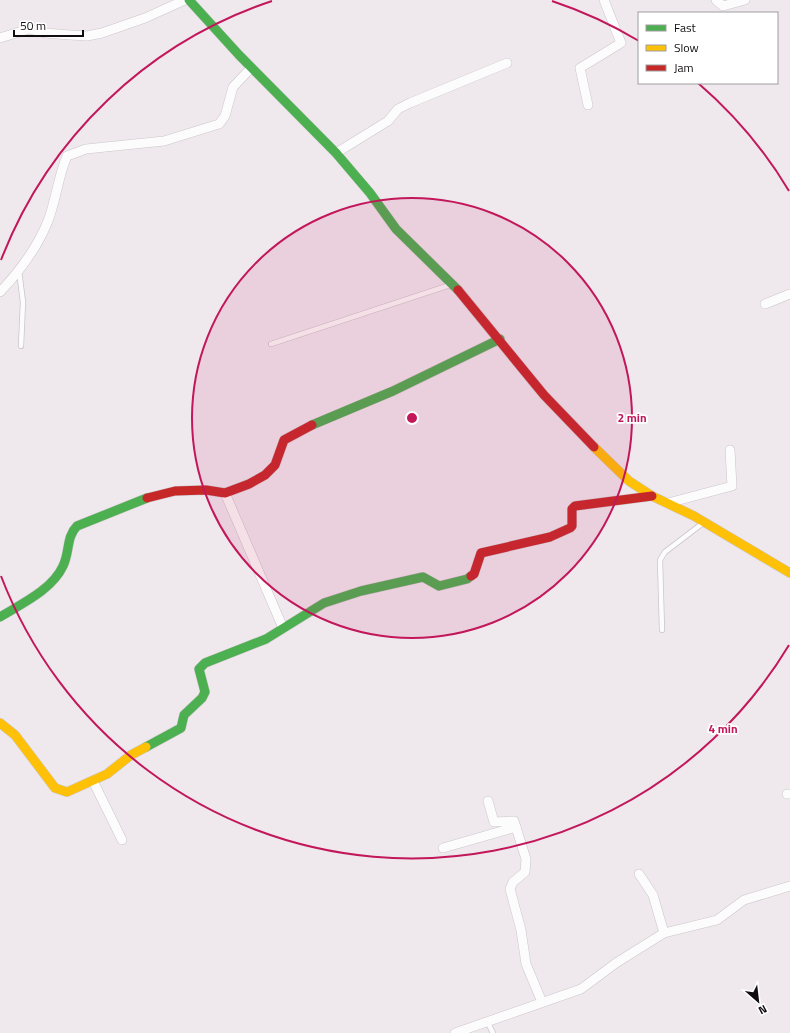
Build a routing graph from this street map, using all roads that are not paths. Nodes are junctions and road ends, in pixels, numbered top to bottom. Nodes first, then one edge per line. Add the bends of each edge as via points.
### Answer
1 (185, 0) edge
2 (189, 0) edge
3 (604, 0) edge
4 (716, 0) edge
5 (745, 0) edge
6 (0, 38) edge
7 (507, 63) dead end
8 (251, 68) junction
9 (588, 105) dead end
10 (336, 153) junction
11 (20, 271) junction
12 (453, 284) junction
13 (0, 292) edge
14 (790, 294) edge
15 (765, 304) dead end
16 (500, 339) junction
17 (271, 344) dead end
18 (21, 346) dead end
19 (730, 450) dead end
20 (225, 493) junction
21 (652, 496) junction
22 (668, 504) junction
23 (705, 522) junction
24 (790, 573) edge
25 (0, 617) edge
26 (283, 628) junction
27 (662, 630) dead end
28 (0, 723) edge
29 (93, 781) junction
30 (488, 801) dead end
31 (516, 827) junction
32 (122, 840) dead end
33 (443, 848) dead end
34 (639, 874) dead end
35 (790, 886) edge
36 (664, 933) junction
37 (542, 1002) junction
38 (487, 1021) junction
39 (455, 1033) edge
40 (493, 1033) edge

1 - 6 street via 102,33 87,36 30,30
2 - 8 street
3 - 9 street via 621,43 580,68
4 - 5 street via 723,6
7 - 10 street via 398,109 388,121
8 - 10 street
8 - 11 street via 233,87 225,116 219,124 164,141 86,150 67,156 48,221
10 - 12 street via 396,229
11 - 13 street
11 - 18 lane
12 - 16 street
12 - 17 lane
14 - 15 street
16 - 20 street via 393,391 315,423 284,440 275,465 265,475
16 - 21 street via 544,395 608,462 629,481
19 - 22 street via 732,486
20 - 25 street via 175,490 149,497 77,526 70,532 62,570 53,580
20 - 26 street
21 - 22 street
21 - 26 street via 575,506 572,509 570,528 550,537 481,553 475,572 467,579 439,586 423,577 361,591 324,603
22 - 23 street
23 - 24 street
23 - 27 lane via 665,552 660,560
26 - 29 street via 249,647 201,665 199,669 205,692 184,715 182,728 131,755
28 - 29 street via 15,735 55,788 67,792
29 - 32 street
30 - 31 street via 494,822 513,820
31 - 33 street
31 - 37 street via 526,866 525,872 510,885 510,889 521,930 526,964
34 - 36 street via 653,895
35 - 36 street via 744,900 717,920
36 - 37 street via 581,989
37 - 38 street
38 - 39 street
38 - 40 lane

